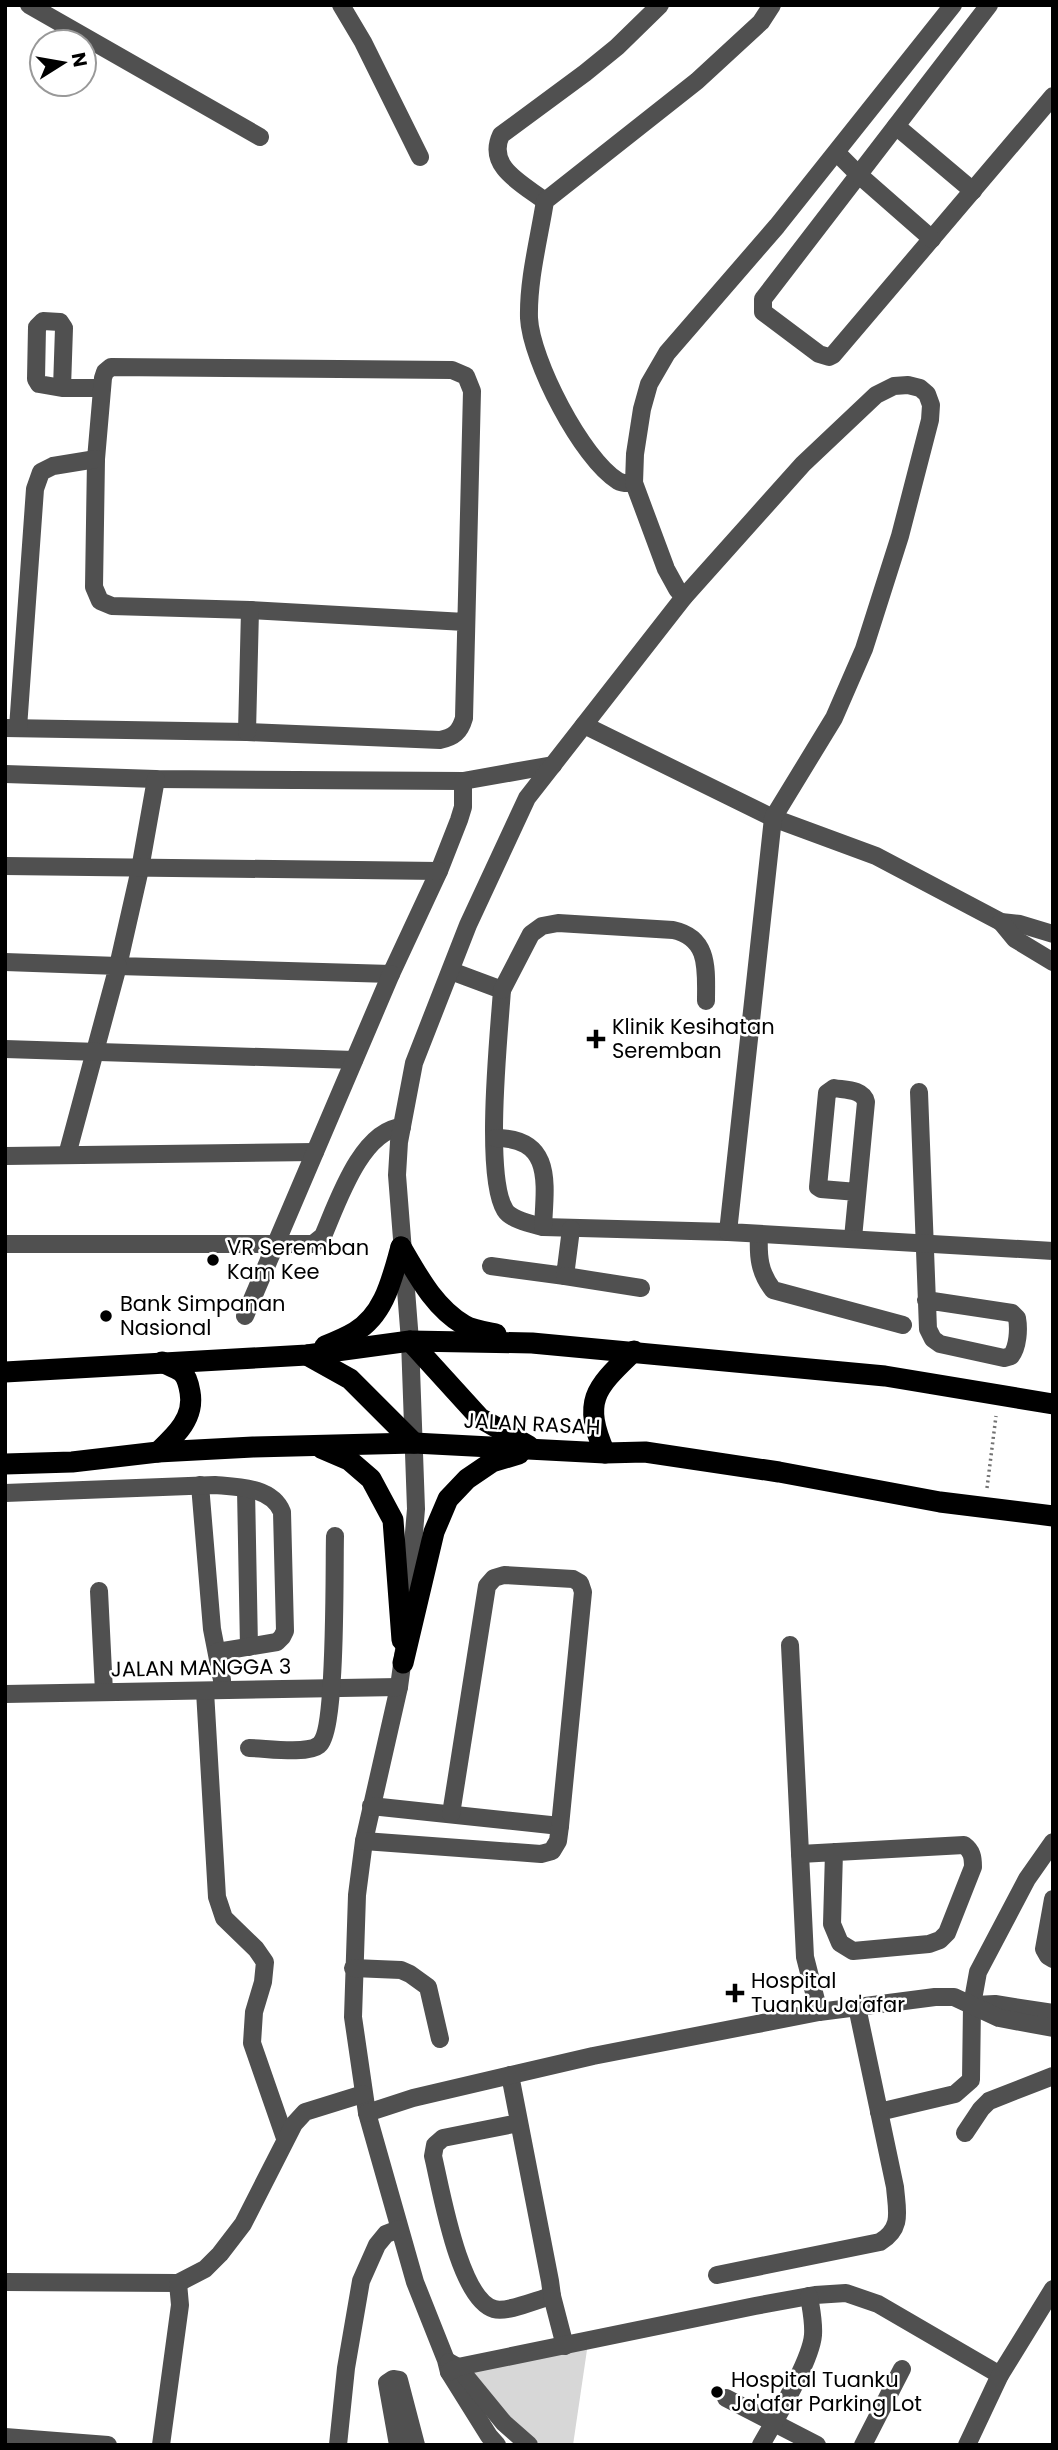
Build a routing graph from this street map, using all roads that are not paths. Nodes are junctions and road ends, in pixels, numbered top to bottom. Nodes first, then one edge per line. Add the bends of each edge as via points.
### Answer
1 (29, 5) edge
2 (341, 5) edge
3 (660, 5) edge
4 (772, 5) edge
5 (953, 5) edge
6 (989, 5) edge
7 (1053, 96) edge
8 (896, 126) junction
9 (260, 136) dead end
10 (836, 153) junction
11 (420, 157) dead end
12 (859, 176) junction
13 (973, 191) junction
14 (545, 201) junction
15 (932, 240) junction
16 (62, 388) dead end
17 (102, 388) junction
18 (96, 459) junction
19 (634, 483) junction
20 (684, 597) junction
21 (250, 610) junction
22 (465, 622) junction
23 (584, 725) junction
24 (11, 728) edge
25 (247, 732) junction
26 (553, 765) junction
27 (5, 774) edge
28 (156, 779) junction
29 (463, 781) junction
30 (773, 818) junction
31 (5, 866) edge
32 (140, 869) junction
33 (439, 871) junction
34 (1001, 922) junction
35 (1053, 934) edge
36 (5, 962) edge
37 (1053, 962) edge
38 (118, 966) junction
39 (451, 971) junction
40 (391, 974) junction
41 (502, 990) junction
42 (706, 1001) dead end
43 (5, 1049) edge
44 (96, 1053) junction
45 (354, 1060) junction
46 (919, 1092) dead end
47 (402, 1127) junction
48 (495, 1138) junction
49 (315, 1152) junction
50 (67, 1155) junction
51 (5, 1156) edge
52 (857, 1192) junction
53 (543, 1227) junction
54 (571, 1229) junction
55 (728, 1232) junction
56 (759, 1234) junction
57 (853, 1238) junction
58 (923, 1242) junction
59 (5, 1244) edge
60 (276, 1244) junction
61 (401, 1247) junction
62 (1053, 1251) edge
63 (491, 1266) dead end
64 (565, 1276) junction
65 (641, 1288) dead end
66 (926, 1300) junction
67 (246, 1316) dead end
68 (903, 1325) dead end
69 (410, 1341) junction
70 (532, 1343) junction
71 (634, 1351) junction
72 (307, 1355) junction
73 (162, 1362) junction
74 (5, 1372) edge
75 (1053, 1404) edge
76 (414, 1443) junction
77 (316, 1446) junction
78 (534, 1449) junction
79 (158, 1452) junction
80 (605, 1452) junction
81 (5, 1464) edge
82 (200, 1485) junction
83 (246, 1489) junction
84 (5, 1493) edge
85 (1053, 1516) edge
86 (335, 1536) dead end
87 (99, 1591) dead end
88 (790, 1645) dead end
89 (249, 1647) junction
90 (217, 1652) junction
91 (404, 1663) junction
92 (398, 1687) junction
93 (332, 1688) junction
94 (213, 1691) junction
95 (104, 1692) junction
96 (5, 1694) edge
97 (249, 1748) dead end
98 (371, 1806) junction
99 (452, 1814) junction
100 (560, 1826) junction
101 (364, 1841) junction
102 (1053, 1842) edge
103 (834, 1852) junction
104 (800, 1854) junction
105 (1027, 1879) junction
106 (1053, 1899) edge
107 (1053, 1959) edge
108 (353, 1968) junction
109 (972, 2005) junction
110 (857, 2007) junction
111 (819, 2012) junction
112 (1053, 2013) edge
113 (1053, 2028) edge
114 (440, 2039) dead end
115 (510, 2075) junction
116 (1053, 2076) edge
117 (363, 2094) junction
118 (879, 2112) junction
119 (367, 2113) junction
120 (519, 2123) junction
121 (965, 2133) dead end
122 (285, 2138) junction
123 (399, 2229) junction
124 (718, 2275) dead end
125 (5, 2282) edge
126 (178, 2283) junction
127 (1053, 2289) edge
128 (552, 2296) junction
129 (809, 2296) junction
130 (565, 2346) junction
131 (451, 2366) junction
132 (902, 2369) dead end
133 (1000, 2375) junction
134 (726, 2398) dead end
135 (773, 2422) junction
136 (5, 2437) edge
137 (108, 2445) edge
138 (161, 2445) edge
139 (338, 2445) edge
140 (398, 2445) edge
141 (416, 2445) edge
142 (497, 2445) edge
143 (529, 2445) edge
144 (761, 2445) edge
145 (817, 2445) edge
146 (863, 2445) edge
147 (967, 2445) edge

1 - 9 street
2 - 11 street
3 - 14 street via 617,47 500,135 497,158 504,169
4 - 14 street via 761,22 698,81
5 - 10 street
6 - 8 street
7 - 13 street
8 - 12 street
8 - 13 street
10 - 12 street
10 - 19 street via 657,368 642,409
12 - 15 street
12 - 15 street via 763,299 766,314 829,357
13 - 15 street
14 - 19 street via 530,297 533,344 546,380 589,451 616,480
16 - 17 street
17 - 18 street
17 - 22 street via 105,373 116,367 452,370 466,376 472,391
18 - 21 street via 94,587 100,601 112,606
18 - 24 street via 53,466 37,480
19 - 20 street via 666,569
20 - 23 street
20 - 30 street via 803,464 876,395 908,384 927,394 931,405 926,433 864,649 834,718
21 - 22 street
21 - 25 street
22 - 25 street via 464,718 458,733 450,738
23 - 26 street
23 - 30 street
24 - 25 street
26 - 29 street
26 - 39 street via 527,798
27 - 28 street
28 - 29 street
28 - 32 street
29 - 33 street via 463,807
30 - 34 street via 876,856
30 - 55 street
31 - 32 street
32 - 33 street
32 - 38 street
33 - 40 street
34 - 35 street
34 - 37 street via 1015,939
36 - 38 street
38 - 40 street
38 - 44 street
39 - 41 street
39 - 47 street via 414,1063
40 - 45 street
41 - 42 street via 531,934 558,923 687,933 701,950
41 - 48 street
43 - 44 street
44 - 45 street
44 - 50 street
45 - 49 street
46 - 58 street
47 - 60 street via 384,1134 357,1160 318,1241 299,1246
47 - 61 street via 397,1175
48 - 53 street via 497,1192 506,1213
48 - 53 street via 525,1142 536,1153 544,1168
49 - 50 street
49 - 60 street
50 - 51 street
52 - 52 street via 864,1097 834,1088 827,1093 818,1187
52 - 57 street
53 - 54 street
54 - 55 street
54 - 64 street
55 - 56 street
56 - 57 street
56 - 68 street via 759,1264 773,1290
57 - 58 street
58 - 62 street
58 - 66 street
59 - 60 street
60 - 67 street
61 - 69 street
61 - 70 highway via 428,1291 465,1326
61 - 72 highway via 377,1313 356,1331
63 - 64 street
64 - 65 street
66 - 66 street via 928,1329 940,1344 1004,1358 1015,1351 1018,1325 1012,1313
69 - 70 highway
69 - 72 highway
69 - 76 street
69 - 78 highway via 480,1418
70 - 71 highway
71 - 75 highway via 885,1376
71 - 80 highway via 601,1383 595,1400 597,1434
72 - 73 highway
72 - 76 highway via 350,1379
73 - 74 highway
73 - 79 highway via 182,1373 191,1397 184,1424
76 - 77 highway, JALAN RASAH
76 - 78 highway, JALAN RASAH
76 - 91 street via 416,1508
77 - 79 highway, JALAN RASAH
77 - 91 highway via 349,1460 372,1479 393,1520
78 - 80 highway, JALAN RASAH
78 - 91 highway via 492,1462 448,1499 435,1532
79 - 81 highway, JALAN RASAH
80 - 85 highway, JALAN RASAH via 645,1452 940,1502
82 - 83 street
82 - 84 street
82 - 90 street
83 - 89 street
83 - 89 street via 270,1495 282,1512 285,1630 277,1642
86 - 93 street
87 - 95 street
88 - 104 street
89 - 90 street
90 - 94 street via 222,1679
91 - 92 street
92 - 93 street, JALAN MANGGA 3
92 - 98 street
93 - 94 street, JALAN MANGGA 3
93 - 97 street via 326,1731 317,1747
94 - 95 street, JALAN MANGGA 3
94 - 122 street via 217,1898 224,1918 265,1962 252,2043
95 - 96 street, JALAN MANGGA 3
98 - 99 street
98 - 101 street
99 - 100 street
99 - 100 street via 487,1586 504,1575 573,1579 583,1592
100 - 101 street via 552,1852 541,1854
101 - 108 street
102 - 105 street
103 - 103 street via 964,1845 970,1849 973,1867 940,1940 853,1951 840,1943 832,1924
103 - 104 street
104 - 111 street via 805,1957
105 - 106 street
105 - 109 street via 978,1972
106 - 107 street via 1044,1949
108 - 114 street via 401,1970 428,1987
108 - 117 street via 353,2017
109 - 110 street via 954,1997 935,1997
109 - 112 street
109 - 113 street via 999,2018
109 - 118 street via 971,2080 955,2094
110 - 111 street
110 - 118 street
111 - 115 street
115 - 119 street
115 - 120 street
116 - 121 street via 989,2101
117 - 119 street
117 - 122 street via 305,2112
118 - 124 street via 898,2214 890,2236 880,2242
119 - 123 street
120 - 128 street
120 - 128 street via 443,2138 435,2145 433,2156 463,2272 482,2302 503,2310
122 - 126 street via 235,2234 205,2269
123 - 131 street via 415,2282
123 - 139 street via 386,2234 377,2245 360,2281
125 - 126 street
126 - 138 street via 180,2305
127 - 133 street
128 - 130 street
129 - 130 street
129 - 133 street via 846,2293 878,2304
129 - 135 street via 813,2337
130 - 131 street
131 - 142 street
131 - 143 street
132 - 146 street
133 - 147 street
134 - 135 street
135 - 144 street
135 - 145 street
136 - 137 street
140 - 141 street via 387,2383 393,2379 400,2380

